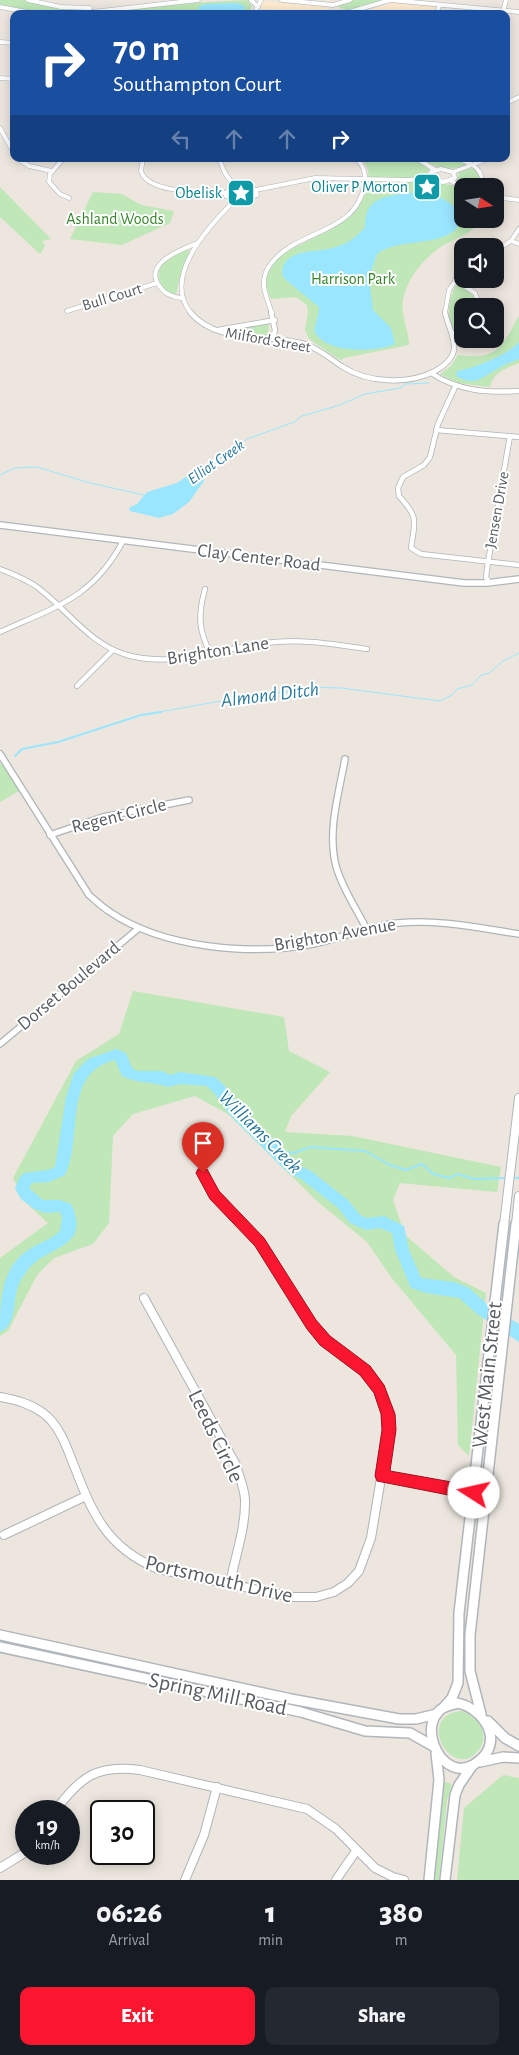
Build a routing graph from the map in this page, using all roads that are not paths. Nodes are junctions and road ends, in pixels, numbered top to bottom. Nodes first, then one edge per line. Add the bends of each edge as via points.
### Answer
1 (28, 0) edge
2 (150, 0) edge
3 (198, 0) edge
4 (251, 0) edge
5 (261, 0) edge
6 (282, 0) edge
7 (350, 0) edge
8 (390, 0) edge
9 (454, 0) edge
10 (152, 5) junction
11 (333, 5) junction
12 (438, 6) junction
13 (0, 7) edge
14 (258, 7) junction
15 (451, 8) junction
16 (16, 10) edge
17 (82, 10) edge
18 (101, 10) edge
19 (256, 10) edge
20 (340, 10) edge
21 (351, 10) edge
22 (438, 10) edge
23 (471, 10) edge
24 (0, 128) edge
25 (10, 146) edge
26 (23, 162) edge
27 (60, 162) edge
28 (142, 162) edge
29 (220, 162) edge
30 (359, 162) edge
31 (424, 162) edge
32 (466, 162) edge
33 (481, 162) edge
34 (474, 165) junction
35 (435, 170) junction
36 (52, 171) junction
37 (453, 172) junction
38 (366, 178) junction
39 (431, 178) junction
40 (482, 178) edge
41 (451, 181) junction
42 (454, 183) edge
43 (235, 187) junction
44 (256, 190) junction
45 (225, 193) junction
46 (69, 198) dead end
47 (504, 198) edge
48 (519, 200) edge
49 (234, 201) junction
50 (519, 229) edge
51 (511, 240) junction
52 (197, 243) junction
53 (519, 244) edge
54 (504, 245) edge
55 (157, 283) junction
56 (454, 284) edge
57 (467, 288) edge
58 (181, 298) junction
59 (478, 298) edge
60 (67, 311) dead end
61 (275, 320) junction
62 (216, 330) junction
63 (452, 334) joint
64 (273, 339) junction
65 (431, 374) junction
66 (455, 386) junction
67 (519, 391) edge
68 (436, 430) junction
69 (510, 436) junction
70 (519, 438) edge
71 (0, 525) edge
72 (123, 541) junction
73 (488, 562) junction
74 (519, 565) edge
75 (0, 569) edge
76 (519, 579) edge
77 (489, 583) junction
78 (205, 589) dead end
79 (57, 606) junction
80 (0, 632) edge
81 (112, 650) junction
82 (367, 650) dead end
83 (211, 654) junction
84 (77, 686) dead end
85 (0, 754) edge
86 (345, 759) dead end
87 (188, 800) dead end
88 (50, 835) junction
89 (139, 928) junction
90 (366, 928) junction
91 (519, 934) edge
92 (0, 1044) edge
93 (519, 1098) edge
94 (203, 1173) dead end
95 (519, 1196) edge
96 (144, 1298) dead end
97 (0, 1397) edge
98 (382, 1476) junction
99 (474, 1493) junction
100 (486, 1495) junction
101 (86, 1496) junction
102 (4, 1535) dead end
103 (230, 1584) junction
104 (0, 1635) edge
105 (0, 1646) edge
106 (440, 1710) junction
107 (482, 1715) junction
108 (519, 1746) edge
109 (435, 1750) junction
110 (519, 1758) edge
111 (475, 1765) junction
112 (217, 1787) junction
113 (63, 1800) edge
114 (356, 1851) junction
115 (15, 1859) edge
116 (0, 1868) edge
117 (185, 1880) edge
118 (336, 1880) edge
119 (404, 1880) edge
120 (429, 1880) edge
121 (445, 1880) edge

1 - 17 street
2 - 10 street
3 - 10 street
4 - 14 street
5 - 14 street
6 - 11 street
7 - 11 street
8 - 12 street
8 - 21 street
9 - 15 street
10 - 18 street
11 - 20 street
12 - 15 street
12 - 22 street
13 - 16 street
14 - 19 street
15 - 23 street
24 - 25 street
26 - 36 street
27 - 36 street
28 - 45 street via 143,174 160,186 182,191
29 - 43 street
30 - 38 street via 365,168
31 - 35 street
32 - 34 street
33 - 34 street
34 - 37 street
34 - 40 street
35 - 37 street
35 - 39 street via 430,174
36 - 46 street via 50,185
37 - 41 street via 456,177
38 - 39 street
38 - 44 street via 305,179
38 - 61 street via 363,197 353,212 281,254 269,266 263,286
39 - 41 street
41 - 42 street
43 - 44 street via 247,186
43 - 45 street
44 - 49 street via 252,198
45 - 49 street
47 - 48 street
49 - 52 street via 212,222
50 - 51 street
51 - 53 street
51 - 54 street
52 - 55 street via 161,262 156,273
52 - 58 street via 183,274
55 - 58 street, Milford Street via 169,295
55 - 60 street, Bull Court
56 - 63 street via 445,306
57 - 59 street
58 - 62 street, Milford Street via 198,321
61 - 62 street, Milford Street
61 - 64 street
62 - 64 street, Milford Street
63 - 65 street via 455,343 451,358
64 - 65 street, Milford Street via 315,348 345,369 360,375 400,379
65 - 66 street
66 - 67 street
66 - 68 street
68 - 69 street
68 - 73 street via 427,460 403,477 398,487 400,498 414,515 410,547 421,554
69 - 70 street
69 - 73 street, Jensen Drive
71 - 72 street, Clay Center Road
72 - 77 street, Clay Center Road via 464,583
72 - 79 street via 100,579
73 - 74 street
73 - 77 street, Jensen Drive via 486,577
75 - 79 street, Brighton Lane via 38,588
76 - 77 street, Clay Center Road
78 - 83 street via 198,619
79 - 80 street
79 - 81 street, Brighton Lane via 90,636
81 - 83 street, Brighton Lane via 137,658 164,661 188,660
81 - 84 street
82 - 83 street, Brighton Lane via 296,641
85 - 88 street, Brighton Avenue
86 - 90 street via 333,852 341,878
87 - 88 street, Regent Circle via 104,817
88 - 89 street, Brighton Avenue via 88,893 119,918
89 - 90 street, Brighton Avenue via 166,936 249,949 311,944
89 - 92 street, Dorset Boulevard
90 - 91 street, Brighton Avenue via 417,922
93 - 99 street, West Main Street
94 - 98 street, Portsmouth Drive via 214,1195 260,1242 312,1325 325,1340 365,1371 379,1389 388,1414 389,1430
95 - 100 street, West Main Street
96 - 103 street, Leeds Circle via 236,1465 242,1483 244,1514
97 - 101 street, Portsmouth Drive via 26,1401 51,1419
98 - 99 street
98 - 103 street, Portsmouth Drive via 365,1562 340,1589 324,1596 306,1598
99 - 100 street
99 - 106 street, West Main Street via 459,1613 458,1683 452,1698
100 - 107 street, West Main Street via 469,1653 472,1680
101 - 102 street
101 - 103 street, Portsmouth Drive via 107,1534 138,1561 158,1569
104 - 106 street, Spring Mill Road via 291,1699 398,1719 419,1719
105 - 109 street, Spring Mill Road via 301,1712 365,1732 410,1733
106 - 107 street via 453,1704 463,1704
106 - 109 street via 430,1733
107 - 108 street via 505,1738
107 - 111 street via 488,1724 490,1742 488,1750
109 - 111 street via 450,1765 461,1768
109 - 120 street via 439,1780
110 - 111 street via 503,1757
111 - 121 street via 455,1795
112 - 113 street via 125,1767 109,1768 80,1780
112 - 114 street via 308,1809 337,1830
112 - 117 street via 206,1830
114 - 118 street
114 - 119 street via 378,1870
115 - 116 street

